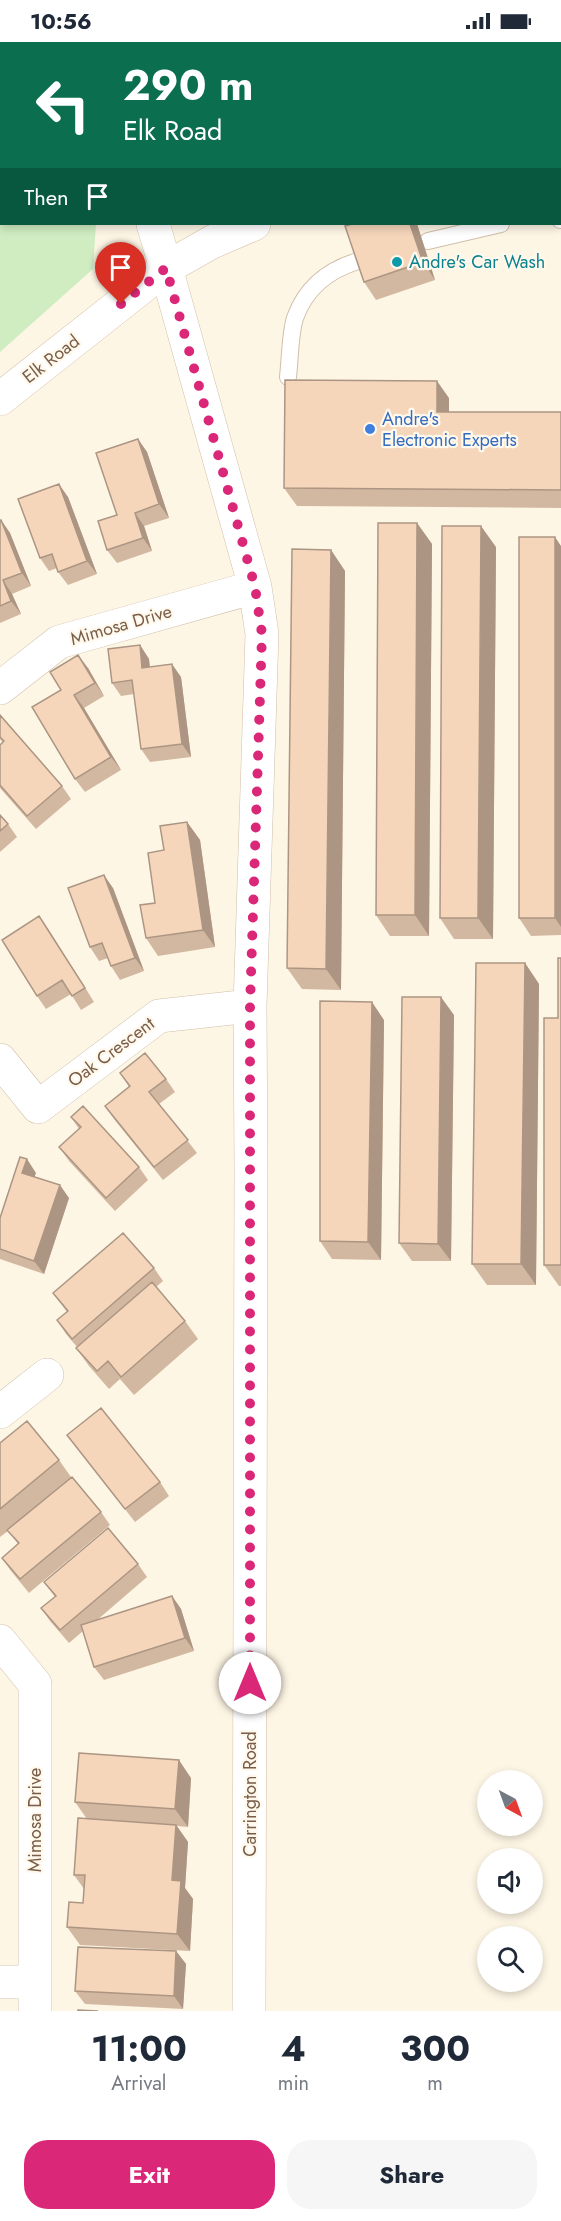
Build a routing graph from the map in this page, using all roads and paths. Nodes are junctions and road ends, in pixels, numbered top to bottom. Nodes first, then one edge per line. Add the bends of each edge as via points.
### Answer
1 (153, 225) edge
2 (252, 225) edge
3 (497, 225) edge
4 (428, 241) dead end
5 (358, 261) edge
6 (166, 268) junction
7 (288, 377) dead end
8 (0, 399) edge
9 (255, 587) junction
10 (0, 688) edge
11 (250, 1006) junction
12 (0, 1060) edge
13 (47, 1375) dead end
14 (0, 1412) edge
15 (0, 1641) edge
16 (0, 1982) edge
17 (35, 1997) edge
18 (249, 2011) edge

1 - 6 street, Carrington Road
2 - 6 street, Elk Road
3 - 4 lane
5 - 7 lane via 341,266 313,286 295,318
6 - 8 street, Elk Road
6 - 9 street, Carrington Road
9 - 10 street, Mimosa Drive via 59,642
9 - 11 street, Carrington Road via 262,634
11 - 12 street, Oak Crescent via 159,1016 38,1107
11 - 18 street, Carrington Road
13 - 14 street
15 - 17 street, Mimosa Drive via 35,1684
16 - 17 street

